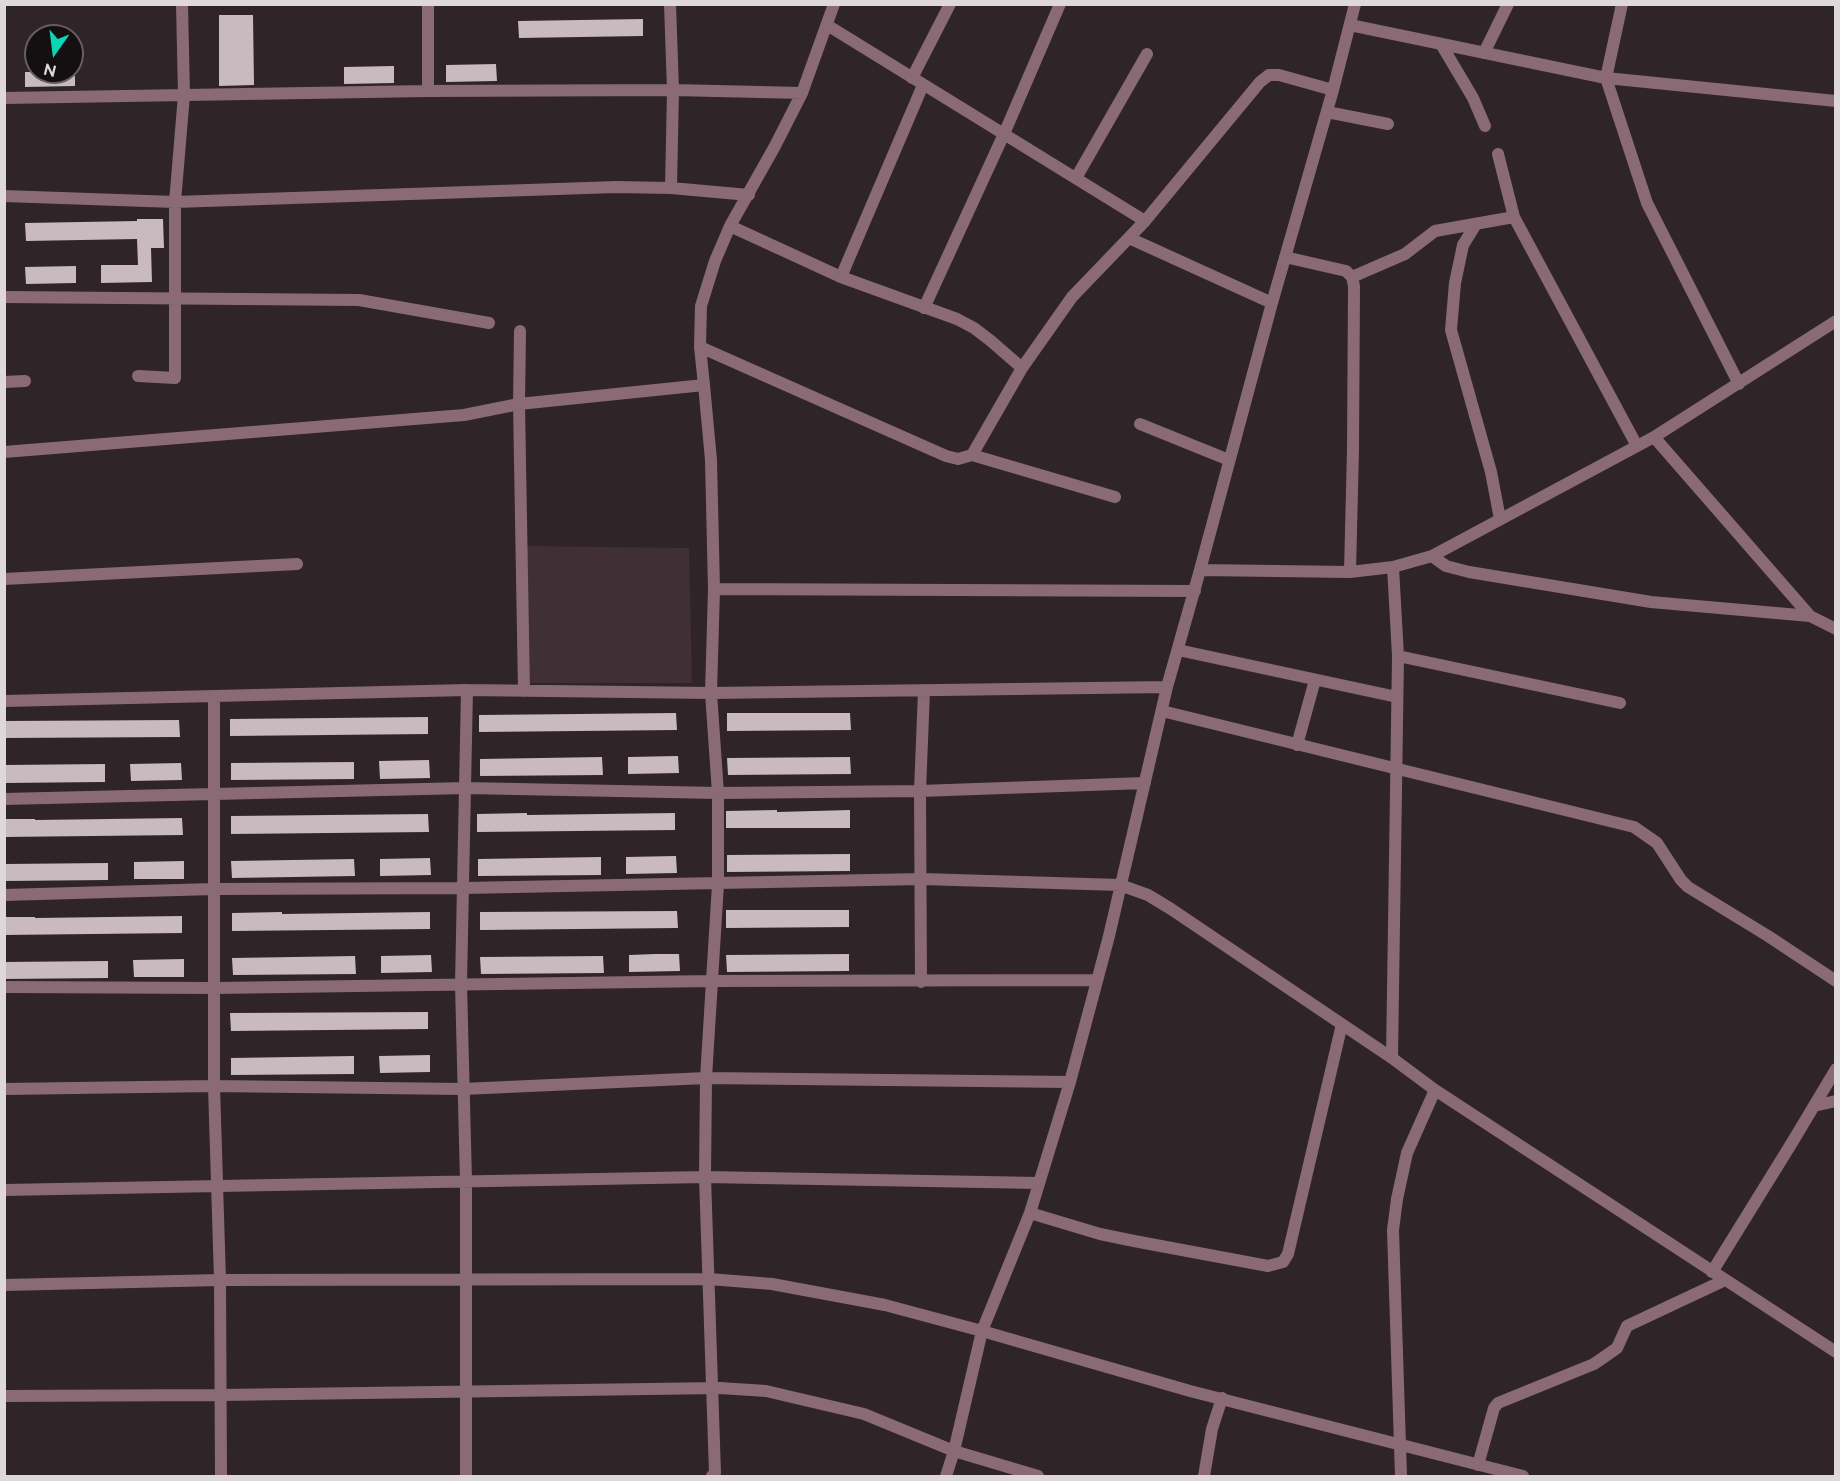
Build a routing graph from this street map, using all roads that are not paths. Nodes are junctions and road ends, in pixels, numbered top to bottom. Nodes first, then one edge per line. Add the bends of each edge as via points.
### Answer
1 (182, 4) edge
2 (428, 4) edge
3 (670, 4) edge
4 (834, 4) edge
5 (950, 4) edge
6 (1060, 4) edge
7 (1355, 4) edge
8 (1508, 4) edge
9 (1622, 4) edge
10 (827, 25) junction
11 (1350, 25) junction
12 (1441, 44) junction
13 (1484, 52) junction
14 (1147, 54) dead end
15 (1606, 78) junction
16 (917, 82) junction
17 (672, 90) junction
18 (1333, 90) junction
19 (428, 91) junction
20 (802, 93) junction
21 (184, 95) junction
22 (4, 98) edge
23 (1836, 101) edge
24 (1327, 112) junction
25 (1388, 124) dead end
26 (1485, 126) dead end
27 (1004, 134) junction
28 (1498, 154) dead end
29 (1076, 178) junction
30 (671, 188) junction
31 (749, 195) junction
32 (4, 196) edge
33 (175, 202) junction
34 (1514, 217) junction
35 (1145, 220) junction
36 (1476, 224) junction
37 (730, 226) junction
38 (1129, 238) junction
39 (1285, 257) junction
40 (841, 277) junction
41 (1352, 277) junction
42 (4, 297) edge
43 (174, 299) junction
44 (1272, 303) junction
45 (924, 308) junction
46 (1836, 321) edge
47 (489, 323) dead end
48 (520, 331) dead end
49 (700, 347) junction
50 (1022, 368) junction
51 (138, 376) dead end
52 (25, 381) dead end
53 (4, 382) edge
54 (1739, 384) junction
55 (704, 385) junction
56 (519, 404) junction
57 (1140, 424) dead end
58 (1654, 436) junction
59 (1637, 446) junction
60 (4, 452) edge
61 (972, 455) junction
62 (1229, 460) junction
63 (1115, 497) dead end
64 (1500, 519) junction
65 (1432, 556) junction
66 (297, 564) dead end
67 (1393, 567) junction
68 (1200, 570) junction
69 (1350, 572) junction
70 (4, 579) edge
71 (714, 589) junction
72 (1195, 591) junction
73 (1810, 616) junction
74 (1836, 628) edge
75 (1178, 650) junction
76 (1398, 656) junction
77 (1315, 680) junction
78 (1167, 687) junction
79 (467, 690) junction
80 (524, 691) junction
81 (924, 691) junction
82 (711, 693) junction
83 (214, 697) junction
84 (1397, 698) junction
85 (4, 701) edge
86 (1620, 703) dead end
87 (1162, 711) junction
88 (1297, 745) junction
89 (1395, 769) junction
90 (1145, 783) junction
91 (466, 788) junction
92 (920, 791) junction
93 (718, 793) junction
94 (215, 795) junction
95 (4, 799) edge
96 (922, 879) junction
97 (718, 884) junction
98 (1120, 885) junction
99 (464, 888) junction
100 (214, 889) junction
101 (4, 895) edge
102 (1097, 980) junction
103 (712, 981) junction
104 (1836, 981) edge
105 (921, 982) junction
106 (461, 984) junction
107 (4, 987) edge
108 (215, 988) junction
109 (1342, 1024) junction
110 (1392, 1058) junction
111 (1836, 1069) edge
112 (706, 1078) junction
113 (1070, 1082) junction
114 (214, 1086) junction
115 (4, 1089) edge
116 (463, 1089) junction
117 (1435, 1090) junction
118 (1836, 1101) edge
119 (1814, 1106) junction
120 (705, 1177) junction
121 (466, 1181) junction
122 (1039, 1183) junction
123 (218, 1185) junction
124 (4, 1190) edge
125 (1030, 1213) junction
126 (1712, 1272) junction
127 (466, 1279) junction
128 (709, 1279) junction
129 (220, 1280) junction
130 (1725, 1280) junction
131 (4, 1285) edge
132 (982, 1331) junction
133 (1836, 1352) edge
134 (712, 1388) junction
135 (465, 1391) junction
136 (220, 1395) junction
137 (4, 1396) edge
138 (1222, 1398) junction
139 (1400, 1444) junction
140 (954, 1451) junction
141 (1478, 1465) junction
142 (221, 1476) edge
143 (466, 1476) edge
144 (712, 1476) edge
145 (946, 1476) edge
146 (1038, 1476) edge
147 (1204, 1476) edge
148 (1401, 1476) edge
149 (1523, 1476) edge

1 - 21 street
2 - 19 street
3 - 17 street
4 - 10 street
5 - 16 street
6 - 27 street
7 - 11 street
8 - 13 street
9 - 15 street
10 - 16 street
10 - 20 street
11 - 12 street
11 - 18 street
12 - 13 street
12 - 26 street
13 - 15 street
14 - 29 street
15 - 23 street
15 - 54 street via 1647,202
16 - 27 street
16 - 40 street
17 - 19 street
17 - 20 street
17 - 30 street
18 - 24 street
18 - 35 street via 1269,75
19 - 21 street
20 - 31 street
21 - 22 street
21 - 33 street
24 - 25 street
24 - 39 street
27 - 29 street
27 - 45 street
28 - 34 street
29 - 35 street
30 - 31 street
30 - 33 street
31 - 37 street
32 - 33 street
33 - 43 street
34 - 36 street
34 - 59 street
35 - 38 street
36 - 41 street via 1436,231 1405,254
36 - 64 street via 1463,245 1451,330 1491,472
37 - 40 street
37 - 49 street via 701,306
38 - 44 street
38 - 50 street via 1072,297
39 - 41 street via 1346,271
39 - 44 street
40 - 45 street
41 - 69 street
42 - 43 street
43 - 47 street via 359,300
43 - 51 street via 176,378
44 - 62 street
45 - 50 street via 974,328
46 - 54 street
48 - 56 street
49 - 55 street
49 - 61 street via 945,456 958,459
50 - 61 street
52 - 53 street
54 - 58 street
55 - 56 street
55 - 71 street via 711,460
56 - 60 street via 464,415
56 - 80 street
57 - 62 street
58 - 59 street
58 - 73 street
59 - 64 street
61 - 63 street
62 - 68 street
64 - 65 street
65 - 67 street
65 - 73 street via 1446,566 1469,572 1651,602
66 - 70 street
67 - 69 street
67 - 76 street
68 - 69 street
68 - 72 street
71 - 72 street
71 - 82 street
72 - 75 street
73 - 74 street
75 - 77 street
75 - 78 street
76 - 84 street
76 - 86 street
77 - 84 street
77 - 88 street
78 - 81 street
78 - 87 street
79 - 80 street
79 - 83 street
79 - 91 street
80 - 82 street
81 - 82 street
81 - 92 street
82 - 93 street
83 - 85 street
83 - 94 street
84 - 89 street
87 - 88 street
87 - 90 street
88 - 89 street
89 - 104 street via 1634,827 1657,843 1688,887
89 - 110 street
90 - 92 street
90 - 98 street
91 - 93 street
91 - 94 street
91 - 99 street
92 - 93 street
92 - 96 street
93 - 97 street
94 - 95 street
94 - 100 street
96 - 97 street
96 - 98 street
96 - 105 street
97 - 99 street
97 - 103 street
98 - 102 street
98 - 109 street via 1171,909
99 - 100 street
99 - 106 street
100 - 101 street
100 - 108 street
102 - 105 street
102 - 113 street
103 - 105 street
103 - 106 street
103 - 112 street
106 - 108 street
106 - 116 street
107 - 108 street
108 - 114 street
109 - 110 street
109 - 125 street via 1283,1262 1268,1266 1134,1241
110 - 117 street
111 - 119 street
112 - 113 street
112 - 116 street
112 - 120 street
113 - 122 street
114 - 115 street
114 - 116 street
114 - 123 street
116 - 121 street
117 - 126 street
117 - 139 street via 1407,1153 1397,1199 1394,1230
118 - 119 street
119 - 126 street
120 - 121 street
120 - 122 street
120 - 128 street
121 - 123 street
121 - 127 street
122 - 125 street
123 - 124 street
123 - 129 street
125 - 132 street
126 - 130 street
127 - 128 street
127 - 129 street
127 - 135 street
128 - 132 street via 772,1284 885,1305
128 - 134 street
129 - 131 street
129 - 136 street
130 - 133 street
130 - 141 street via 1627,1326 1617,1348 1594,1364 1498,1404
132 - 138 street
132 - 140 street
134 - 135 street
134 - 140 street via 766,1391 864,1414
134 - 144 street
135 - 136 street
135 - 143 street
136 - 137 street
136 - 142 street
138 - 139 street
138 - 147 street
139 - 141 street
139 - 148 street
140 - 145 street
140 - 146 street
141 - 149 street

